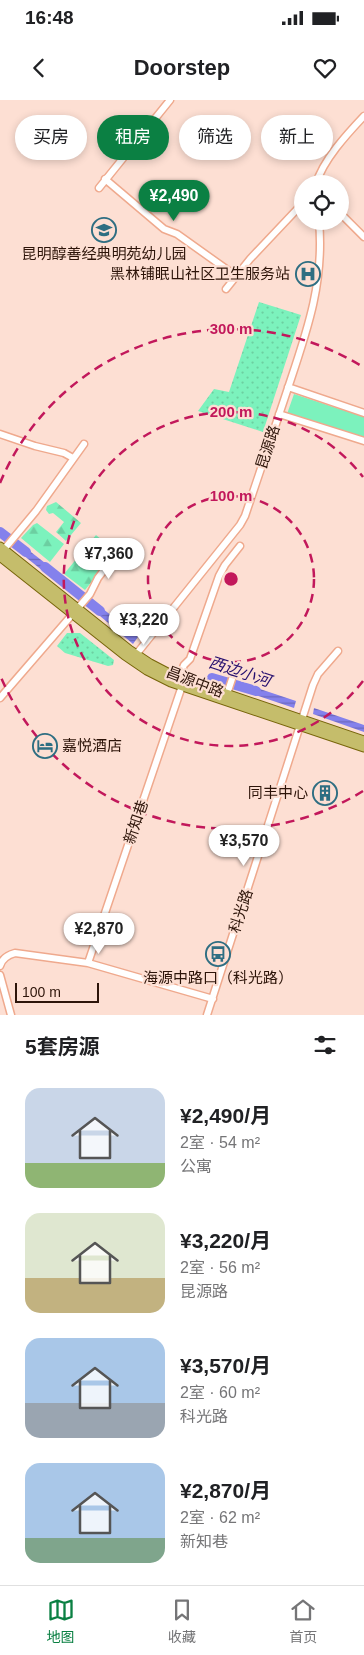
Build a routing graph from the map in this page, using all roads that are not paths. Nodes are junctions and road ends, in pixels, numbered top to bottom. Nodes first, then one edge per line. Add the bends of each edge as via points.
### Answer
1 (170, 100) edge
2 (364, 116) edge
3 (320, 175) edge
4 (105, 179) junction
5 (99, 188) dead end
6 (294, 213) edge
7 (349, 222) edge
8 (320, 230) edge
9 (364, 237) edge
10 (236, 276) junction
11 (226, 288) dead end
12 (288, 388) junction
13 (364, 413) edge
14 (279, 414) junction
15 (0, 434) edge
16 (364, 441) edge
17 (84, 444) dead end
18 (73, 458) junction
19 (240, 546) dead end
20 (2, 551) edge
21 (114, 557) dead end
22 (77, 609) junction
23 (338, 651) dead end
24 (135, 655) junction
25 (232, 679) dead end
26 (180, 682) junction
27 (227, 693) junction
28 (0, 698) edge
29 (301, 723) junction
30 (364, 741) edge
31 (364, 748) edge
32 (88, 963) junction
33 (0, 966) edge
34 (0, 975) edge
35 (213, 999) junction
36 (11, 1015) edge
37 (207, 1015) edge

1 - 4 street
2 - 3 street via 328,160
4 - 5 street
4 - 10 street via 164,229
6 - 10 street
7 - 9 street
8 - 12 street, 昆源路 via 319,276 311,316
10 - 11 street
12 - 13 street
12 - 14 street, 昆源路
14 - 16 street
14 - 24 street, 昆源路 via 242,520
15 - 18 street via 64,452
17 - 18 street
18 - 20 street via 36,511
19 - 26 street, 新知巷 via 222,569
20 - 22 main road, 昌源中路
21 - 22 street
22 - 24 main road, 昌源中路
22 - 28 street
23 - 29 street, 科光路 via 318,674
24 - 26 main road, 昌源中路 via 147,670
25 - 27 street
26 - 27 main road, 昌源中路
26 - 29 main road, 昌源中路
26 - 32 street, 新知巷
27 - 29 main road, 昌源中路
29 - 30 main road, 昌源中路
29 - 31 main road, 昌源中路
29 - 35 street, 科光路
32 - 33 street via 15,953
32 - 35 street
34 - 36 street
35 - 37 street, 科光路

